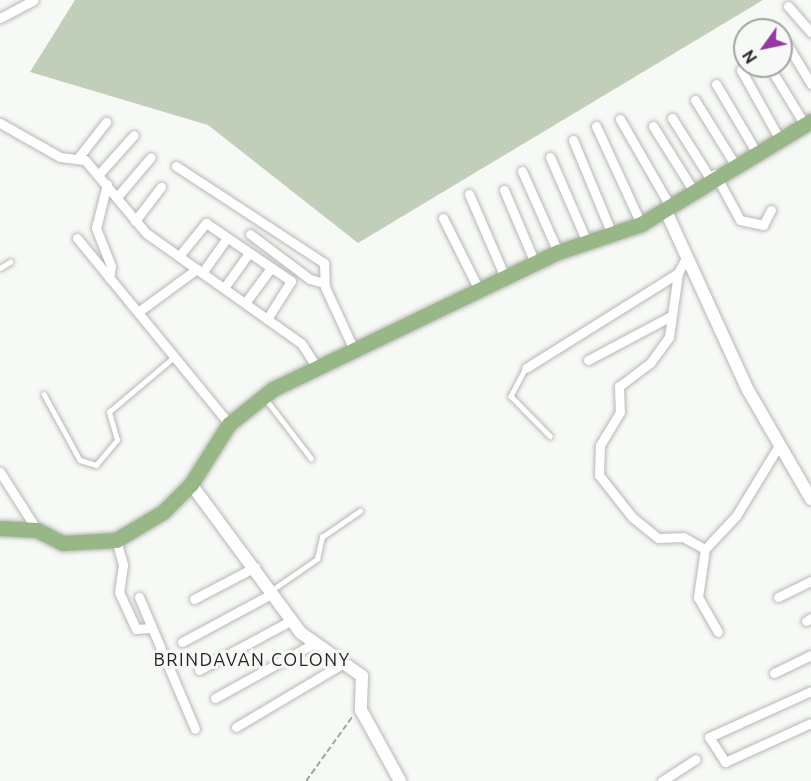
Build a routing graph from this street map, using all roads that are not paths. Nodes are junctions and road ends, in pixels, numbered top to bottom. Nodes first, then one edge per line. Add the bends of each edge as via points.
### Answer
1 (34, 0) edge
2 (788, 6) dead end
3 (0, 18) edge
4 (811, 32) edge
5 (793, 55) edge
6 (745, 78) edge
7 (777, 78) edge
8 (716, 84) dead end
9 (811, 84) edge
10 (695, 100) dead end
11 (672, 118) dead end
12 (620, 119) dead end
13 (106, 122) dead end
14 (0, 123) edge
15 (808, 123) edge
16 (596, 126) dead end
17 (653, 126) dead end
18 (134, 135) dead end
19 (779, 138) junction
20 (573, 140) dead end
21 (755, 150) junction
22 (151, 157) dead end
23 (550, 157) dead end
24 (78, 158) junction
25 (734, 163) junction
26 (176, 166) dead end
27 (522, 171) dead end
28 (99, 174) junction
29 (713, 176) junction
30 (107, 184) junction
31 (161, 187) dead end
32 (504, 190) dead end
33 (693, 190) junction
34 (469, 194) dead end
35 (117, 197) junction
36 (668, 207) junction
37 (771, 210) dead end
38 (443, 218) dead end
39 (135, 221) junction
40 (641, 224) junction
41 (250, 234) dead end
42 (612, 234) junction
43 (226, 237) junction
44 (77, 238) dead end
45 (587, 242) junction
46 (558, 252) junction
47 (249, 253) junction
48 (179, 256) junction
49 (687, 256) junction
50 (10, 262) dead end
51 (535, 263) junction
52 (0, 268) edge
53 (271, 268) junction
54 (199, 271) junction
55 (678, 273) junction
56 (506, 277) junction
57 (109, 278) junction
58 (324, 283) junction
59 (224, 288) junction
60 (479, 290) junction
61 (245, 303) junction
62 (138, 312) junction
63 (671, 316) junction
64 (267, 319) junction
65 (354, 350) junction
66 (174, 357) junction
67 (588, 360) dead end
68 (317, 368) junction
69 (526, 368) joint
70 (44, 394) dead end
71 (264, 396) junction
72 (229, 424) junction
73 (550, 436) dead end
74 (778, 447) junction
75 (310, 458) dead end
76 (0, 472) edge
77 (190, 484) junction
78 (811, 499) edge
79 (360, 511) dead end
80 (0, 528) edge
81 (37, 530) junction
82 (116, 540) junction
83 (705, 549) junction
84 (255, 567) junction
85 (811, 581) edge
86 (272, 592) junction
87 (138, 597) dead end
88 (778, 597) dead end
89 (194, 599) dead end
90 (292, 620) junction
91 (152, 628) junction
92 (718, 632) dead end
93 (182, 642) dead end
94 (313, 644) junction
95 (811, 655) edge
96 (344, 663) junction
97 (199, 670) dead end
98 (774, 673) dead end
99 (811, 691) edge
100 (215, 698) dead end
101 (811, 723) edge
102 (236, 727) dead end
103 (195, 729) dead end
104 (696, 759) dead end
105 (400, 781) edge
106 (662, 781) edge

1 - 3 street
2 - 4 street
5 - 9 street
6 - 19 street
7 - 15 street
8 - 21 street
10 - 25 street
11 - 29 street
12 - 36 street
13 - 24 street
14 - 24 street via 60,157
15 - 19 highway
16 - 40 street
17 - 33 street
18 - 28 street
19 - 21 highway
20 - 42 street
21 - 25 highway
22 - 35 street
23 - 45 street
24 - 28 street
25 - 29 highway
26 - 58 street via 324,263
27 - 46 street
28 - 30 street
29 - 33 highway
29 - 37 street via 740,220 763,225
30 - 35 street
30 - 57 street via 96,228 111,266
31 - 39 street
32 - 51 street
33 - 36 highway
34 - 56 street
35 - 39 street
36 - 40 highway
36 - 49 street
38 - 60 street
39 - 48 street
40 - 42 highway
41 - 58 street via 310,279
42 - 45 highway
43 - 47 street
43 - 48 street via 204,224
43 - 54 street
44 - 57 street
45 - 46 highway
46 - 51 highway
47 - 53 street
47 - 59 street
48 - 54 street
49 - 55 street
49 - 74 street
50 - 52 lane
51 - 56 highway
53 - 61 street
53 - 64 street via 293,286
54 - 59 street
54 - 62 street
55 - 63 street
55 - 69 street
56 - 60 highway
57 - 62 street
58 - 65 street
59 - 61 street
60 - 65 highway
61 - 64 street
62 - 66 street
63 - 67 street
63 - 83 street via 665,344 619,386 620,412 600,445 598,469 632,517 657,538 683,537
64 - 68 street via 308,349
65 - 68 highway
66 - 70 lane via 109,411 117,440 96,465 80,460
66 - 72 street
68 - 71 highway
69 - 73 lane via 511,396
71 - 72 highway
71 - 75 lane
72 - 77 highway
74 - 78 street
74 - 83 street via 736,516
76 - 81 street
77 - 82 highway via 163,512
77 - 84 street
79 - 86 lane via 322,537 317,559
80 - 81 highway
81 - 82 highway via 63,543
82 - 91 street via 123,565 119,592 138,631
83 - 92 street via 698,597
84 - 86 street
84 - 89 street
85 - 88 street
86 - 90 street
86 - 93 street
87 - 91 street
90 - 94 street
90 - 97 street
91 - 103 street
94 - 96 street
94 - 100 street
95 - 98 street
96 - 102 street
96 - 105 street via 362,676 360,703
99 - 101 street via 710,737 725,762
104 - 106 street

